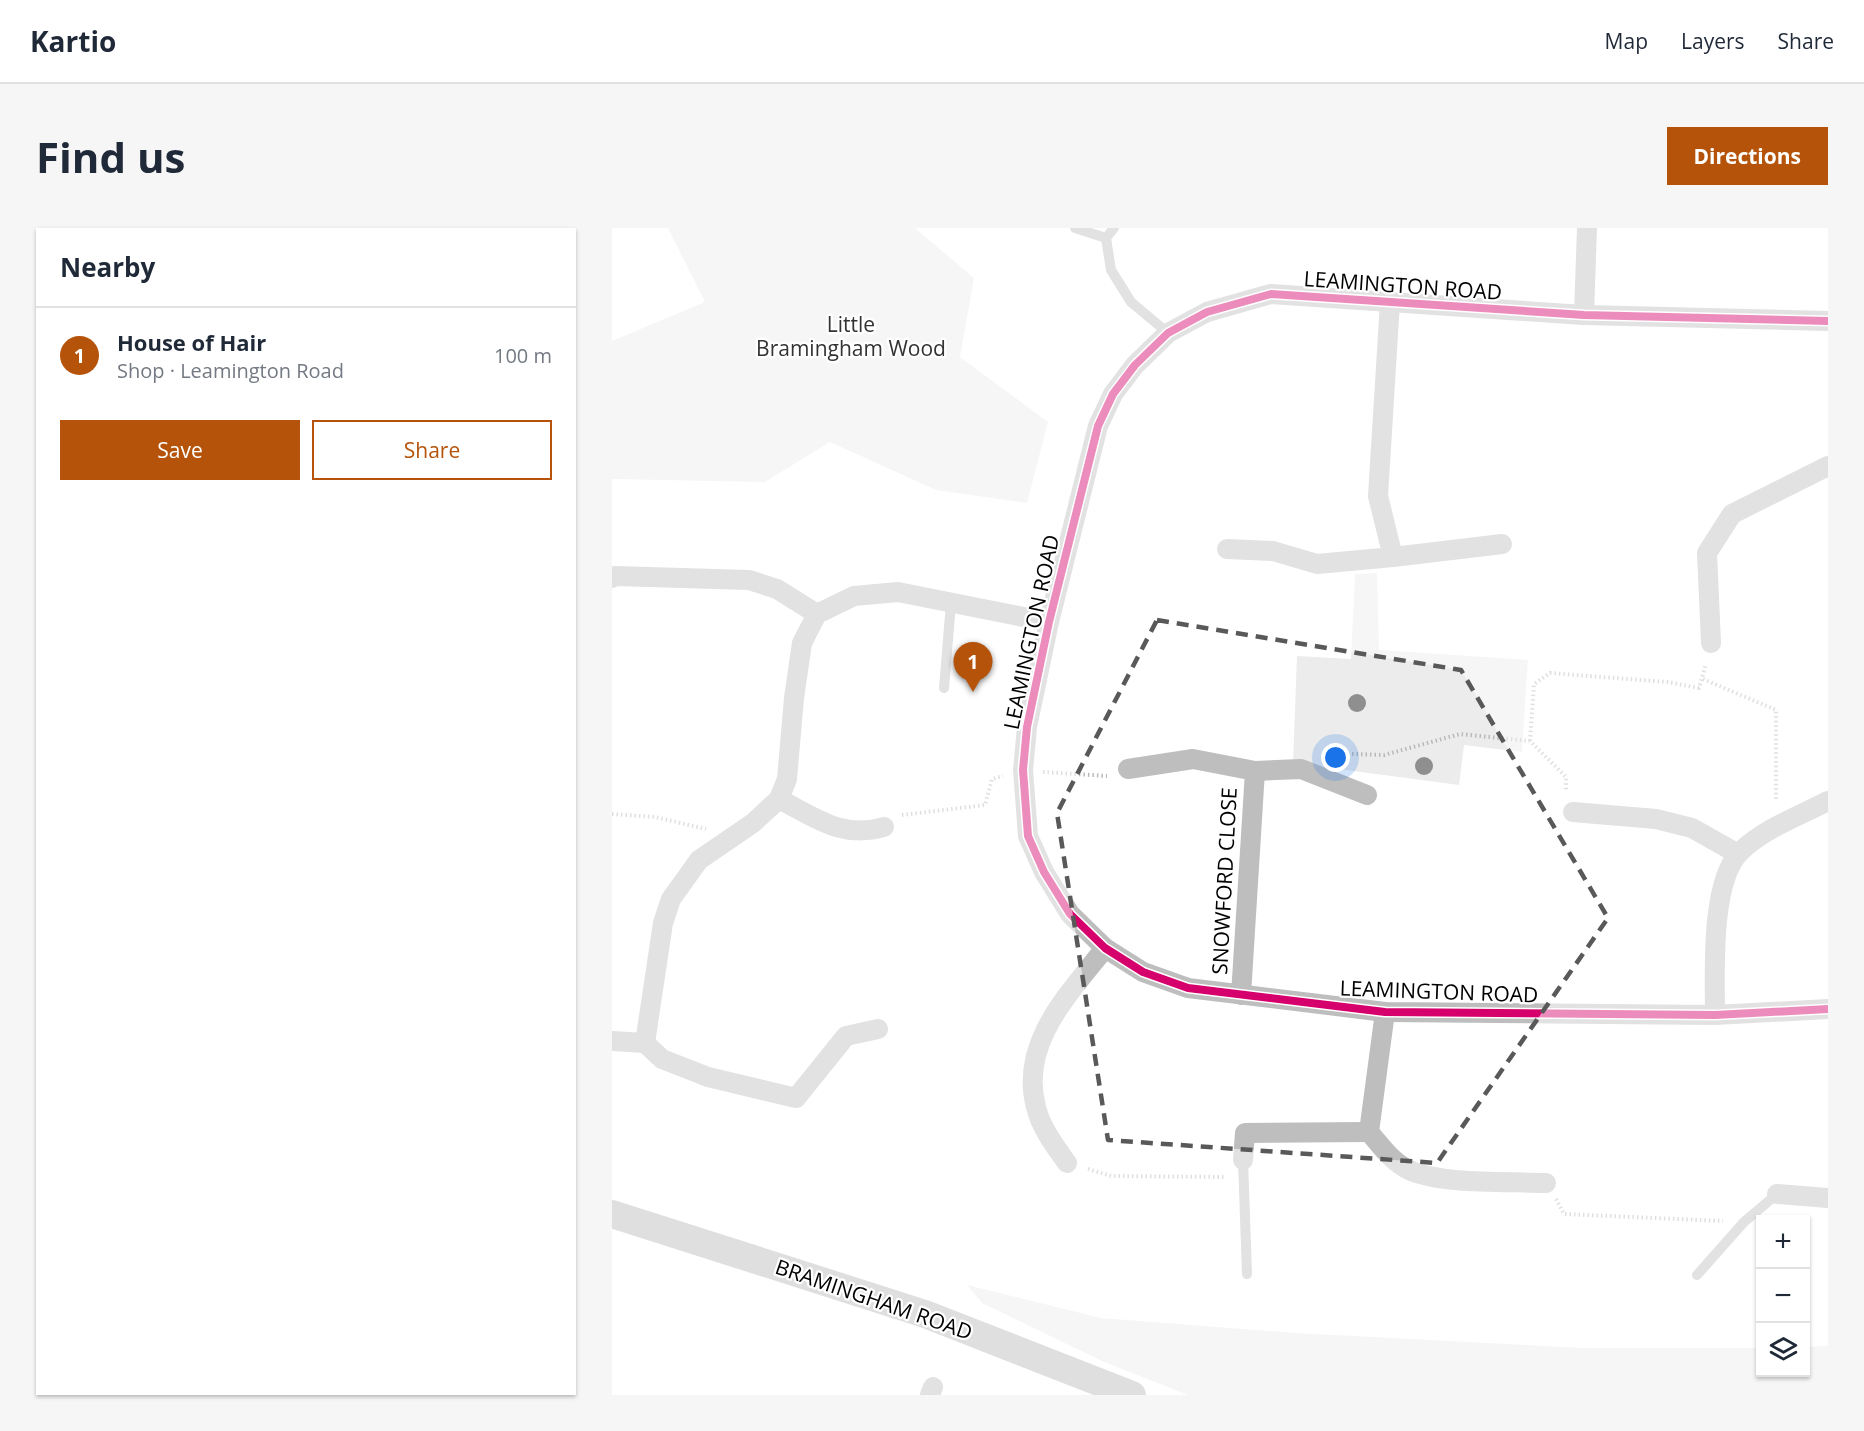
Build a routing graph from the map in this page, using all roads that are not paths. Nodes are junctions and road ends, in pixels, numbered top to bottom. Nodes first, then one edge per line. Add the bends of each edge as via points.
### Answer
1 (1075, 228) edge
2 (1114, 228) edge
3 (1587, 228) edge
4 (1106, 238) junction
5 (1390, 302) junction
6 (1584, 315) junction
7 (1828, 321) edge
8 (1168, 333) junction
9 (1828, 466) edge
10 (1502, 544) dead end
11 (1227, 549) dead end
12 (1393, 557) junction
13 (613, 572) edge
14 (951, 603) junction
15 (817, 614) junction
16 (1049, 622) junction
17 (1711, 643) road end
18 (944, 688) dead end
19 (1128, 769) dead end
20 (1255, 771) junction
21 (1367, 795) dead end
22 (779, 799) junction
23 (1828, 801) edge
24 (1573, 812) road end
25 (884, 828) dead end
26 (1738, 854) junction
27 (1104, 948) junction
28 (1241, 995) junction
29 (1828, 1009) edge
30 (1385, 1012) junction
31 (1715, 1015) junction
32 (878, 1029) dead end
33 (612, 1041) edge
34 (645, 1043) junction
35 (1369, 1132) junction
36 (1067, 1163) road end
37 (1243, 1169) joint
38 (1546, 1183) road end
39 (1777, 1194) joint
40 (1828, 1198) edge
41 (613, 1217) edge
42 (1247, 1274) dead end
43 (1697, 1275) dead end
44 (1132, 1395) edge

1 - 4 lane
2 - 4 lane
3 - 6 street
4 - 8 lane via 1111,270 1131,303
5 - 6 street, LEAMINGTON ROAD
5 - 8 street, LEAMINGTON ROAD via 1270,294 1207,312
5 - 12 street via 1378,496
6 - 7 street, LEAMINGTON ROAD
8 - 16 street, LEAMINGTON ROAD via 1135,365 1113,394 1098,426
9 - 17 street via 1732,514 1707,553
10 - 12 street
11 - 12 street via 1273,551 1317,564
13 - 15 street via 749,580 777,589
14 - 15 street via 898,592 854,596
14 - 16 street
14 - 18 lane
15 - 22 street via 802,643 787,779
16 - 27 street, LEAMINGTON ROAD via 1026,727 1023,770 1029,836 1044,872 1070,914
19 - 20 street, SNOWFORD CLOSE via 1193,759
20 - 21 street, SNOWFORD CLOSE via 1301,769
20 - 28 street, SNOWFORD CLOSE
22 - 25 street via 842,830 864,833
22 - 34 street via 753,823 699,860 670,899
23 - 26 street via 1759,837
24 - 26 street via 1656,819 1692,828
26 - 31 street via 1718,909
27 - 28 street, LEAMINGTON ROAD via 1143,972 1188,988
27 - 36 street via 1054,1012 1039,1043 1033,1074 1035,1106 1045,1130
28 - 30 street, LEAMINGTON ROAD
29 - 31 street, LEAMINGTON ROAD
30 - 31 street, LEAMINGTON ROAD
30 - 35 street
32 - 34 street via 846,1036 796,1098 708,1077 662,1059
33 - 34 street
35 - 37 street via 1245,1132
35 - 38 street via 1388,1155 1408,1169 1433,1177
37 - 42 lane
39 - 40 street
39 - 43 lane via 1744,1222
41 - 44 street, BRAMINGHAM ROAD via 925,1314

